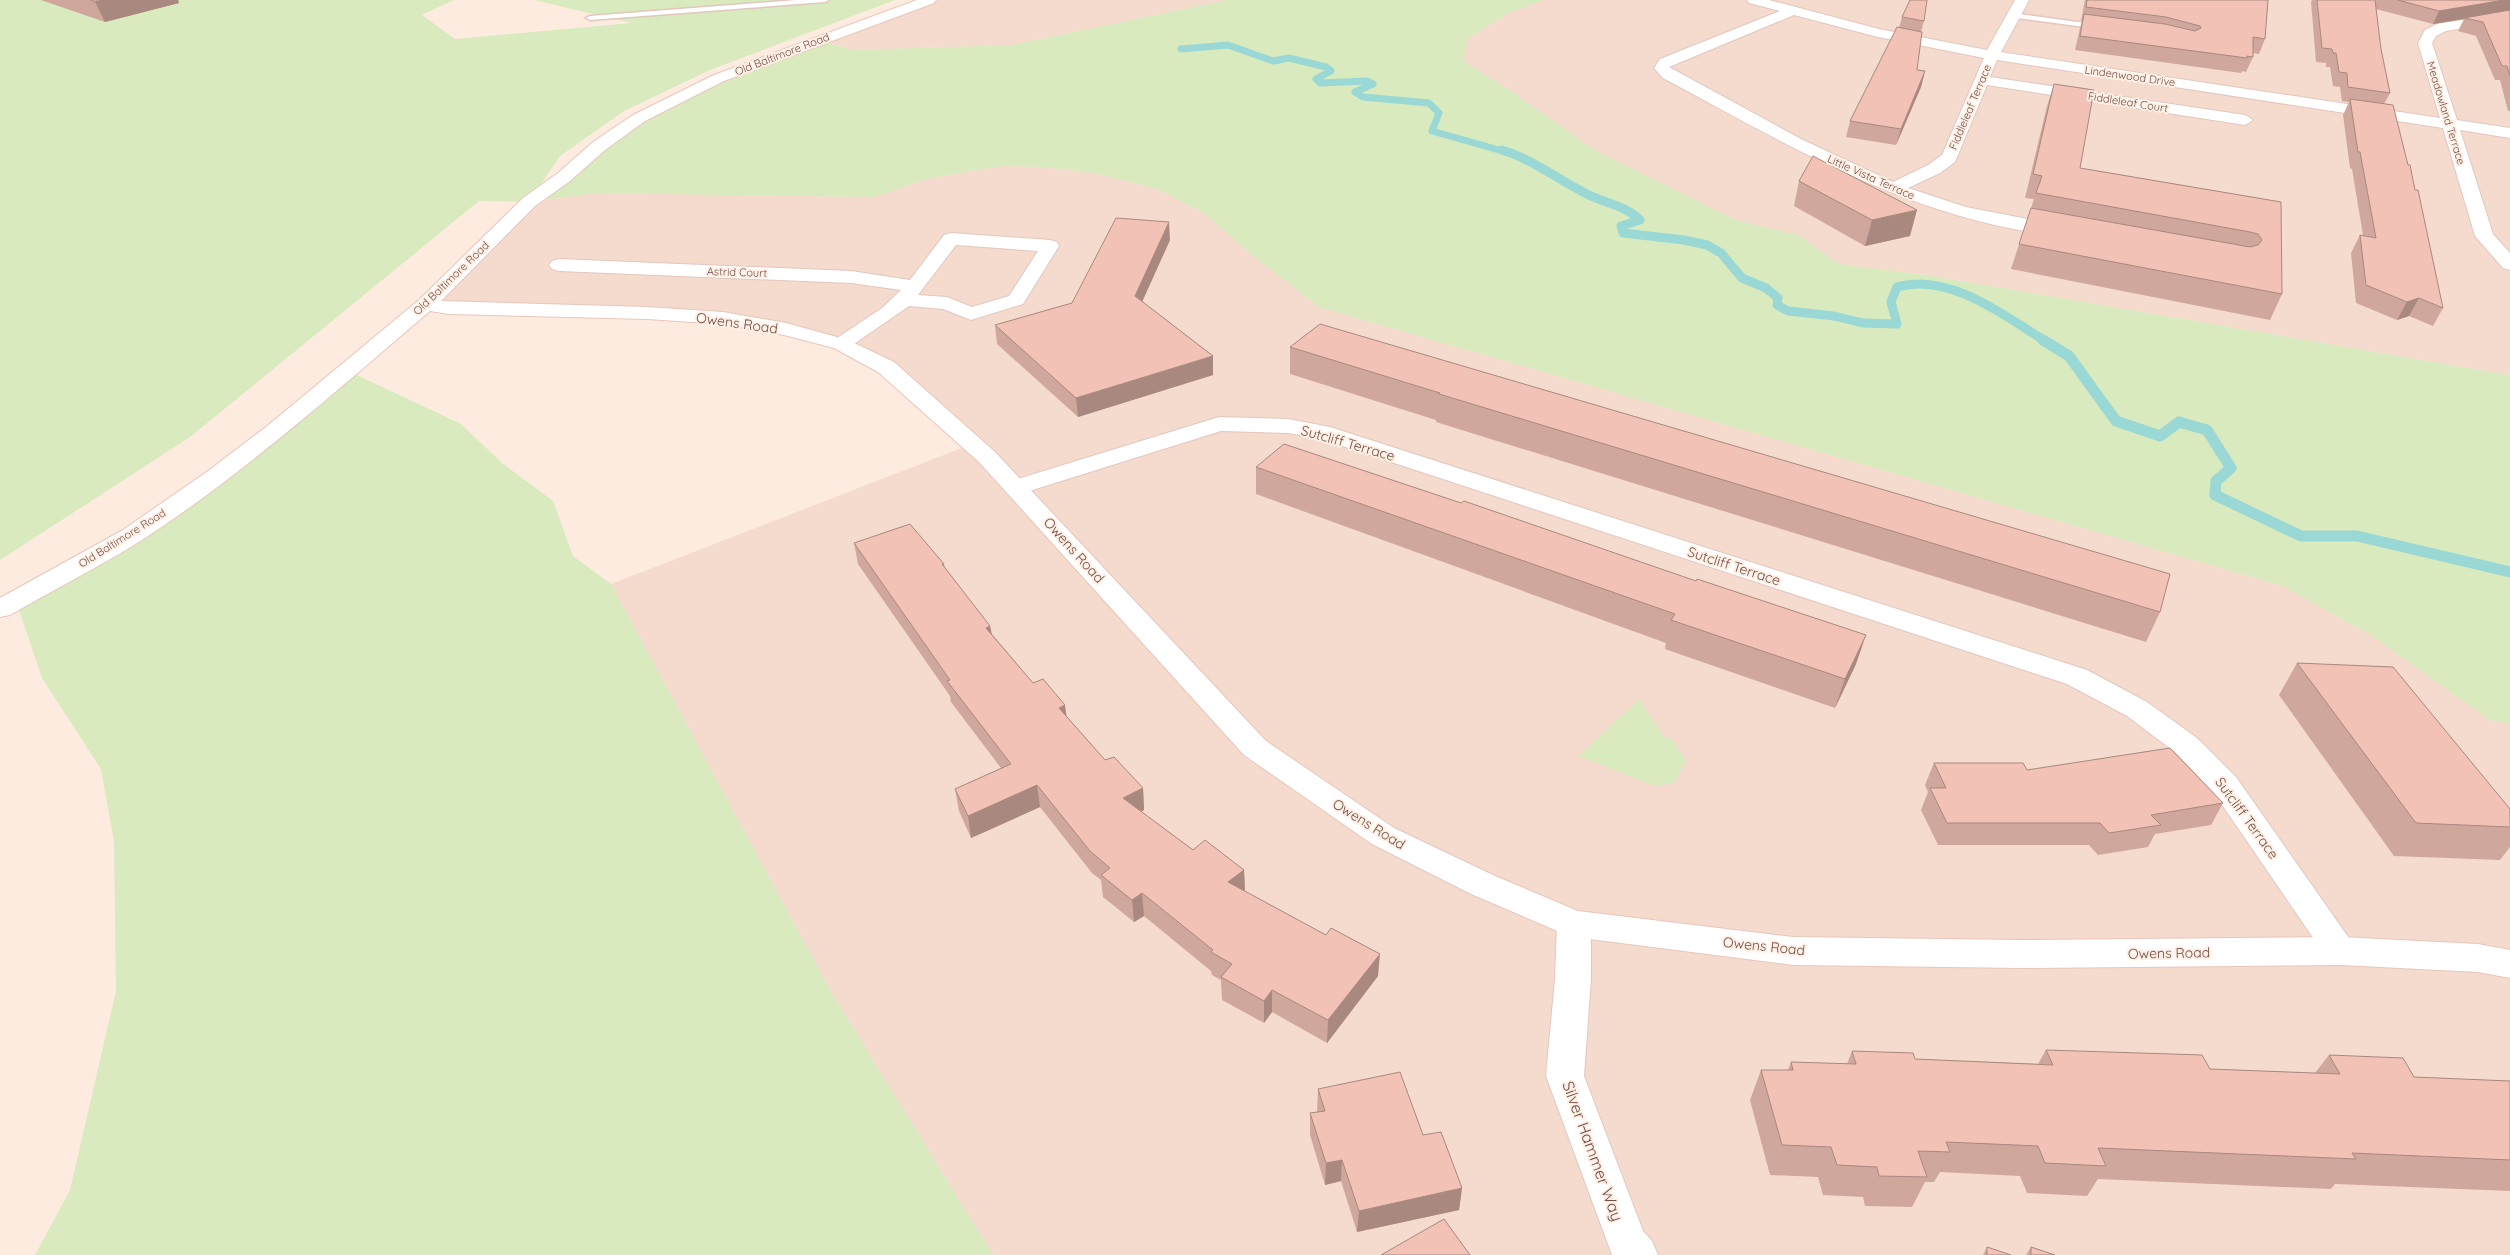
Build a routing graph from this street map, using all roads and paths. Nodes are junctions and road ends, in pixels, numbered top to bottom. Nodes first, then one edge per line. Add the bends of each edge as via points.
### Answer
1 (825, 0) edge
2 (929, 0) edge
3 (1754, 0) edge
4 (2022, 0) edge
5 (1792, 11) junction
6 (2012, 15) junction
7 (2510, 16) edge
8 (590, 18) dead end
9 (2104, 28) edge
10 (1992, 55) junction
11 (1982, 80) junction
12 (2245, 120) dead end
13 (2450, 123) junction
14 (2510, 133) edge
15 (1893, 188) junction
16 (2075, 234) edge
17 (2510, 264) edge
18 (559, 265) dead end
19 (909, 293) junction
20 (426, 304) junction
21 (841, 344) junction
22 (1017, 487) junction
23 (0, 609) edge
24 (1574, 924) junction
25 (2341, 951) junction
26 (2510, 964) edge
27 (1636, 1255) edge

1 - 8 lane
2 - 20 street, Old Baltimore Road via 719,78 639,118 529,202
3 - 5 street, Lindenwood Drive
4 - 6 street, Fiddleleaf Terrace
5 - 10 street, Lindenwood Drive via 1878,33
5 - 15 street, Little Vista Terrace via 1665,62 1662,68 1668,75 1846,169
6 - 9 lane
6 - 10 street, Fiddleleaf Terrace
7 - 13 street, Meadowland Terrace via 2442,26 2430,33 2425,43
10 - 11 street, Fiddleleaf Terrace
10 - 13 street, Lindenwood Drive
11 - 12 street, Fiddleleaf Court
11 - 15 street, Fiddleleaf Terrace via 1949,158 1934,170
13 - 14 street, Lindenwood Drive
13 - 17 street, Meadowland Terrace via 2484,236
15 - 16 street, Little Vista Terrace via 1962,211
18 - 19 street, Astrid Court via 851,278
19 - 19 street, Astrid Court via 951,239 1050,246 1016,300 971,314 947,303
19 - 21 street, Astrid Court via 889,312
20 - 21 street, Owens Road via 449,308 723,318 786,329
20 - 23 street, Old Baltimore Road via 217,476 132,535
21 - 22 street, Owens Road via 886,367 987,456
22 - 24 street, Owens Road via 1254,748 1383,836 1483,885
22 - 25 street, Sutcliff Terrace via 1219,424 1288,426 1322,432 2077,677 2137,709 2186,746 2225,785
24 - 25 street, Owens Road via 1793,950 2023,954
24 - 27 street, Silver Hammer Way via 1574,979 1565,1076 1627,1243
25 - 26 street, Owens Road via 2478,958

